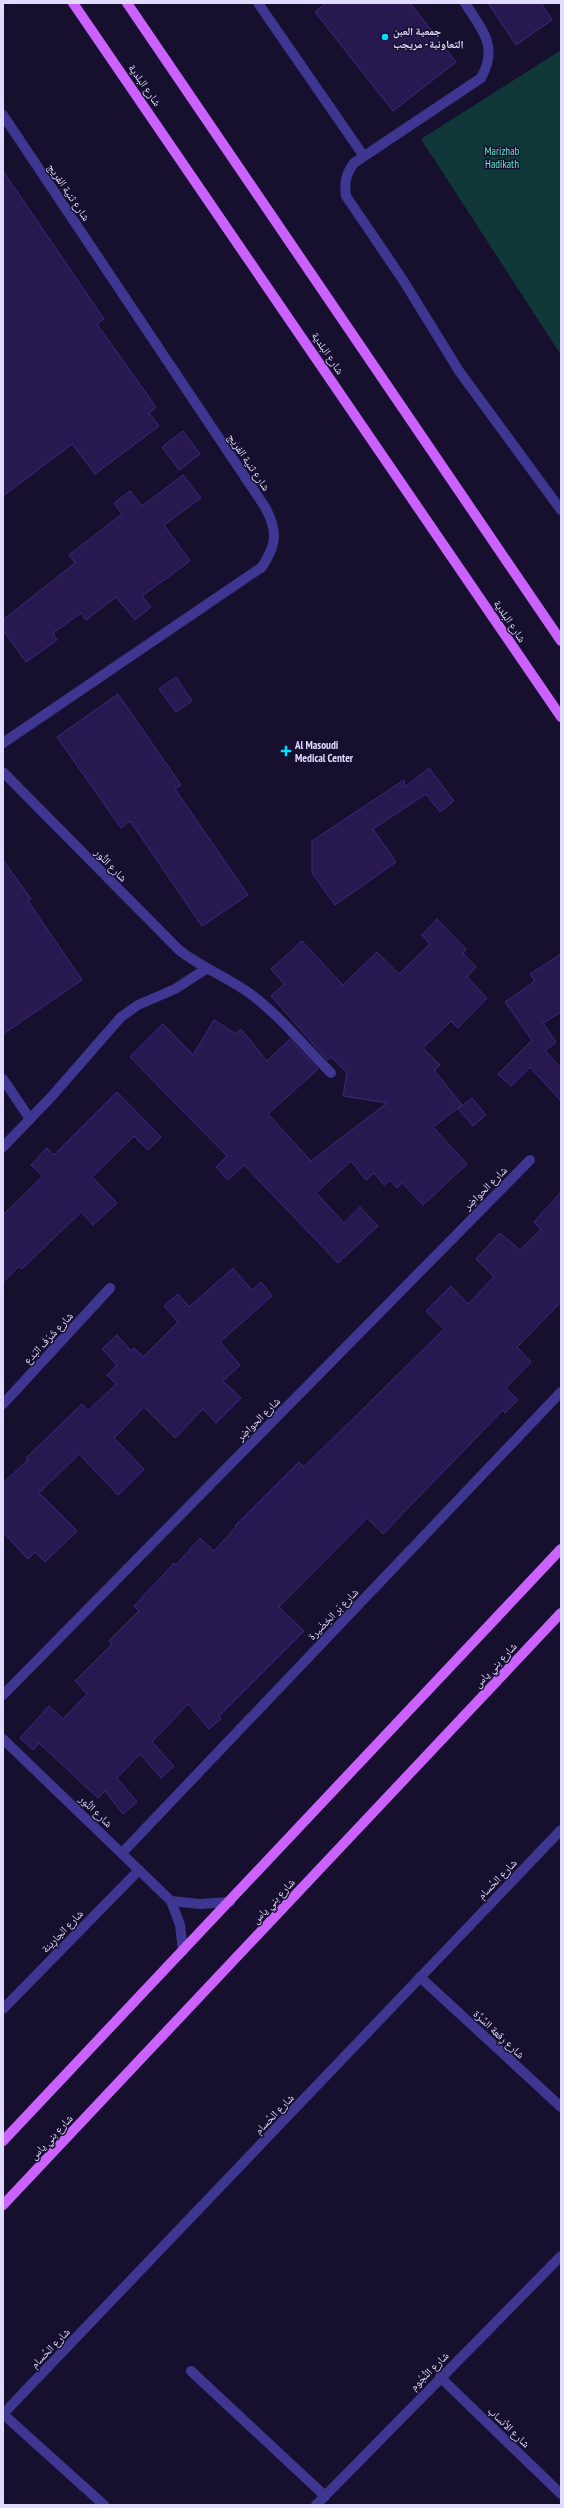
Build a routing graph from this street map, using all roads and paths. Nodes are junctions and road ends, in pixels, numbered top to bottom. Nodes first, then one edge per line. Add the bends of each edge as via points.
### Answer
1 (73, 3) edge
2 (127, 3) edge
3 (258, 3) edge
4 (465, 3) edge
5 (3, 115) edge
6 (363, 155) junction
7 (561, 510) edge
8 (561, 641) edge
9 (561, 717) edge
10 (3, 743) edge
11 (3, 772) edge
12 (206, 968) junction
13 (331, 1073) dead end
14 (3, 1079) edge
15 (30, 1119) junction
16 (3, 1147) edge
17 (530, 1160) dead end
18 (110, 1288) dead end
19 (561, 1392) edge
20 (3, 1404) edge
21 (561, 1549) edge
22 (561, 1613) edge
23 (3, 1695) edge
24 (3, 1739) edge
25 (561, 1830) edge
26 (122, 1853) junction
27 (139, 1870) junction
28 (171, 1901) junction
29 (230, 1902) junction
30 (183, 1951) junction
31 (420, 1978) junction
32 (3, 2009) edge
33 (561, 2107) edge
34 (3, 2141) edge
35 (3, 2205) edge
36 (561, 2256) edge
37 (191, 2371) dead end
38 (440, 2377) junction
39 (3, 2414) edge
40 (561, 2494) edge
41 (325, 2496) junction
42 (104, 2505) edge
43 (316, 2505) edge

1 - 9 main road, شارع البلدية
2 - 8 main road
3 - 6 street
4 - 6 street via 486,37 490,51 488,66 481,78
5 - 10 street, شارع ثنية الفريج via 265,507 273,521 275,538 271,553 258,570
6 - 7 street via 346,174 346,196 460,371
11 - 12 street, شارع النُّور via 151,924 179,950
12 - 13 street, شارع النُّور via 267,1007
12 - 15 street via 175,989 138,1005 121,1016
14 - 15 street
15 - 16 street
17 - 23 street, شارع الحواضِر
18 - 20 street, شارع شَرَف البَدع
19 - 26 street, شارع بَر الخِضَيرة
21 - 29 main road
22 - 35 main road, شارع بني ياس
24 - 26 street, شارع النُّور
25 - 31 street, شارع الحُسام
26 - 27 street, شارع النُّور
27 - 28 street, شارع النُّور
27 - 32 street, شارع الجارِينة
28 - 29 street via 200,1904
28 - 30 street, شارع النُّور via 180,1925
29 - 30 main road
30 - 34 main road
31 - 33 street, شارع رِقعة السِّرَّة
31 - 39 street, شارع الحُسام
36 - 38 street, شارع النُّجُوم
37 - 41 street
38 - 40 street, شارع الأنساب
38 - 41 street, شارع النُّجُوم
39 - 42 street, شارع الحُسام
41 - 43 street, شارع النُّجُوم

